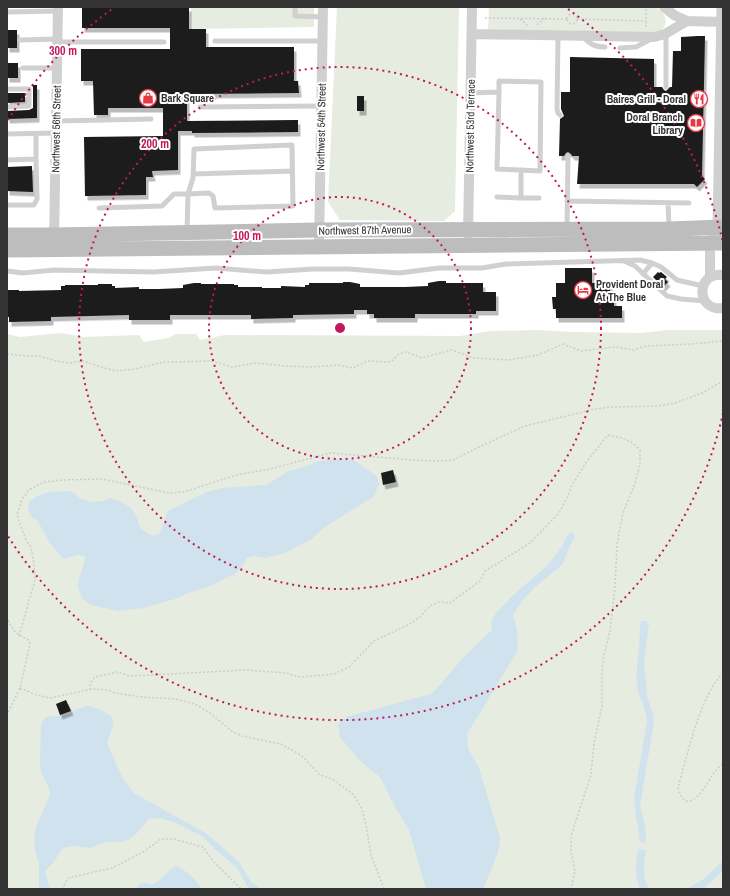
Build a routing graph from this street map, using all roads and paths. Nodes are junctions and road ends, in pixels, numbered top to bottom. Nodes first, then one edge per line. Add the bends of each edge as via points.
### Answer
1 (295, 7) edge
2 (472, 7) edge
3 (646, 7) edge
4 (664, 7) edge
5 (723, 7) edge
6 (58, 9) edge
7 (7, 12) edge
8 (323, 12) edge
9 (485, 18) dead end
10 (519, 18) junction
11 (545, 18) junction
12 (567, 19) junction
13 (577, 19) junction
14 (646, 20) junction
15 (687, 21) junction
16 (723, 22) edge
17 (528, 26) dead end
18 (535, 26) dead end
19 (472, 34) junction
20 (666, 34) junction
21 (558, 36) junction
22 (582, 36) junction
23 (650, 37) junction
24 (20, 40) dead end
25 (57, 41) junction
26 (215, 41) dead end
27 (322, 41) junction
28 (164, 42) dead end
29 (605, 47) dead end
30 (620, 48) dead end
31 (23, 68) dead end
32 (57, 68) junction
33 (666, 87) dead end
34 (7, 89) edge
35 (499, 92) junction
36 (470, 93) junction
37 (7, 106) edge
38 (321, 106) junction
39 (200, 107) dead end
40 (560, 115) dead end
41 (151, 119) dead end
42 (56, 121) junction
43 (56, 133) junction
44 (7, 134) edge
45 (36, 134) junction
46 (568, 156) dead end
47 (36, 159) junction
48 (7, 160) edge
49 (520, 170) junction
50 (292, 171) junction
51 (193, 174) junction
52 (188, 194) junction
53 (497, 198) dead end
54 (521, 198) junction
55 (539, 198) dead end
56 (567, 201) junction
57 (668, 203) junction
58 (689, 203) dead end
59 (7, 205) edge
60 (99, 208) dead end
61 (468, 229) junction
62 (566, 229) junction
63 (669, 229) junction
64 (319, 230) junction
65 (187, 233) junction
66 (7, 235) edge
67 (54, 235) junction
68 (720, 235) edge
69 (468, 245) junction
70 (319, 246) junction
71 (7, 250) edge
72 (55, 250) junction
73 (623, 261) junction
74 (652, 262) junction
75 (7, 271) edge
76 (644, 274) junction
77 (723, 275) edge
78 (710, 277) junction
79 (703, 286) junction
80 (705, 301) junction
81 (723, 308) edge
82 (723, 341) edge
83 (7, 354) edge
84 (723, 381) edge
85 (7, 616) edge
86 (20, 636) junction
87 (723, 673) edge
88 (20, 688) junction
89 (90, 690) junction
90 (7, 715) edge
91 (723, 764) edge
92 (62, 889) edge
93 (241, 889) edge
94 (384, 889) edge
95 (571, 889) edge

1 - 8 lane via 295,16
2 - 19 street, Northwest 53rd Terrace
3 - 14 path
4 - 15 street
4 - 20 street via 668,13 669,23
5 - 16 street
6 - 7 lane
6 - 25 street, Northwest 56th Street
8 - 27 street, Northwest 54th Street
9 - 10 path
10 - 11 path
10 - 17 path
11 - 12 path
11 - 18 path
12 - 13 path via 573,24
12 - 13 path via 573,14
13 - 14 path
14 - 23 path
15 - 16 street
15 - 20 street
16 - 68 street
19 - 21 street
19 - 36 street, Northwest 53rd Terrace
20 - 23 street
20 - 33 lane
21 - 22 street
21 - 40 lane via 557,108
22 - 23 street
22 - 29 lane via 596,47
23 - 30 lane via 636,47
24 - 25 lane
25 - 28 lane
25 - 32 street, Northwest 56th Street
26 - 27 lane
27 - 38 street, Northwest 54th Street
31 - 32 lane
32 - 42 street, Northwest 56th Street
34 - 37 lane via 29,89 29,106
35 - 36 lane
35 - 49 lane via 497,169
35 - 49 lane via 499,80 541,82 540,171
36 - 61 street, Northwest 53rd Terrace
38 - 39 lane
38 - 64 street, Northwest 54th Street
41 - 42 lane
42 - 43 street, Northwest 56th Street
43 - 45 lane
43 - 67 street, Northwest 56th Street
44 - 45 lane
45 - 47 lane
46 - 56 lane
47 - 48 lane
47 - 59 lane via 37,199 34,205
49 - 54 lane
50 - 51 lane
50 - 51 lane via 292,145 194,149
50 - 52 lane via 292,206 215,208 213,196 208,193
51 - 52 lane
52 - 60 lane via 174,194 162,206
52 - 65 lane
53 - 54 lane
54 - 55 lane
56 - 57 lane
56 - 62 lane
57 - 58 lane
57 - 63 lane
61 - 62 main road, Northwest 87th Avenue
61 - 64 main road, Northwest 87th Avenue
61 - 69 street, Northwest 53rd Terrace
62 - 63 main road, Northwest 87th Avenue
63 - 68 main road, Northwest 87th Avenue
64 - 65 main road, Northwest 87th Avenue
64 - 70 street, Northwest 54th Street
65 - 67 main road, Northwest 87th Avenue
66 - 67 main road, Northwest 87th Avenue
67 - 72 street, Northwest 56th Street
68 - 69 main road, Northwest 87th Avenue
68 - 78 street
69 - 70 main road, Northwest 87th Avenue
70 - 72 main road, Northwest 87th Avenue
71 - 72 main road, Northwest 87th Avenue
73 - 74 lane
73 - 75 lane via 506,264 399,273 349,269 267,272 216,268 153,272
73 - 76 lane via 635,266
74 - 76 lane
74 - 79 lane via 677,280
76 - 80 lane via 667,296
77 - 78 street
78 - 79 street
79 - 80 street via 702,295
80 - 81 street via 713,308
82 - 83 path via 646,346 633,350 616,347 581,351 563,344 538,355 508,360 474,358 452,350 422,358 406,352 399,354 391,362 367,361 353,368 337,365 313,367 256,363 232,367 211,361 195,361 164,362 115,371 82,361 70,363 39,356
84 - 86 path via 702,393 675,403 606,408 540,421 513,430 453,460 412,460 331,453 236,475 184,492 169,493 102,479 44,482 28,490 17,515 31,548 35,580
85 - 86 path via 11,629
86 - 88 path via 29,640 30,644
87 - 91 path via 705,704 694,733 678,788 680,796 685,800 698,797
88 - 89 path via 36,696 50,698
88 - 90 path
89 - 94 path via 108,690 195,704 233,732 281,744 302,756 320,774 354,794 362,809 371,855
89 - 95 path via 90,683 96,677 117,672 130,676 246,670 286,673 300,677 334,674 349,667 374,641 410,624 430,606 438,602 450,603 480,581 485,571 530,543 559,514 572,485 608,435 623,438 634,443 640,450 640,465 623,513 617,544 610,631 602,669 602,706 594,743 591,776 571,836 575,872
92 - 93 path via 68,878 112,868 161,839 174,839 203,847

